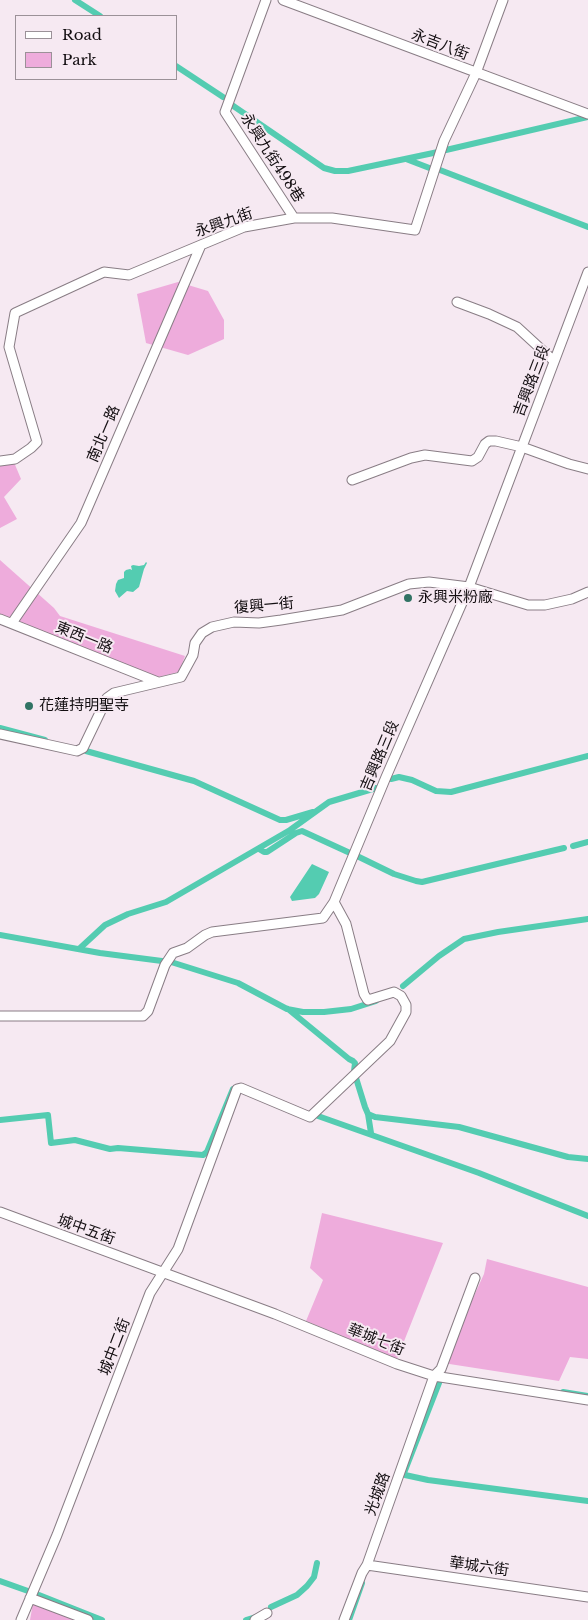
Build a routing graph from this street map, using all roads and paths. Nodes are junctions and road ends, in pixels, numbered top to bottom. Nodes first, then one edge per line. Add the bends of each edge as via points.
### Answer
1 (266, 0) edge
2 (283, 0) edge
3 (503, 0) edge
4 (476, 73) junction
5 (588, 114) edge
6 (294, 218) junction
7 (201, 245) junction
8 (588, 272) edge
9 (585, 287) edge
10 (456, 302) dead end
11 (554, 361) junction
12 (522, 446) junction
13 (0, 461) edge
14 (588, 469) edge
15 (352, 480) dead end
16 (469, 587) junction
17 (588, 592) edge
18 (0, 619) edge
19 (12, 624) junction
20 (158, 682) junction
21 (0, 734) edge
22 (334, 902) junction
23 (0, 1016) edge
24 (0, 1212) edge
25 (162, 1273) junction
26 (475, 1278) dead end
27 (434, 1376) junction
28 (588, 1400) edge
29 (367, 1565) junction
30 (588, 1597) edge
31 (30, 1598) junction
32 (267, 1613) dead end
33 (21, 1620) edge
34 (88, 1620) edge
35 (255, 1620) edge
36 (344, 1620) edge

1 - 6 street, 永興九街498巷 via 225,112
2 - 4 street, 永吉八街
3 - 4 street, 永興九街
4 - 5 street, 永吉八街
4 - 6 street, 永興九街 via 444,141 415,230 332,218
6 - 7 street, 永興九街 via 244,227
7 - 13 street, 永興九街 via 129,275 104,272 15,313 9,347 37,442 15,459
7 - 19 street, 南北一路 via 81,523
8 - 9 street, 吉興路三段
9 - 11 street, 吉興路三段
10 - 11 street via 517,327
11 - 12 street, 吉興路三段
12 - 14 street
12 - 15 street via 489,441 472,461 426,455
12 - 16 street, 吉興路三段
16 - 17 street, 復興一街 via 528,605 546,605
16 - 20 street, 復興一街 via 429,582 409,584 342,610 212,627 195,643 193,655 180,678
16 - 22 street, 吉興路三段
18 - 19 street, 東西一路
19 - 20 street, 東西一路
20 - 21 street, 復興一街 via 114,693 107,698 84,748 77,751
22 - 23 street via 323,918 212,932 173,953 143,1016
22 - 25 street, 城中二街 via 346,924 364,994 368,1000 394,992 401,996 406,1012 390,1041 310,1117 237,1089 178,1249
24 - 25 street, 城中五街
25 - 27 street, 華城七街
25 - 31 street, 城中二街 via 150,1293
26 - 27 street, 光城路 via 441,1369
27 - 28 street, 華城七街
27 - 29 street, 光城路
29 - 30 street, 華城六街
29 - 36 street, 光城路
31 - 33 street, 城中二街
31 - 34 street
32 - 35 street

